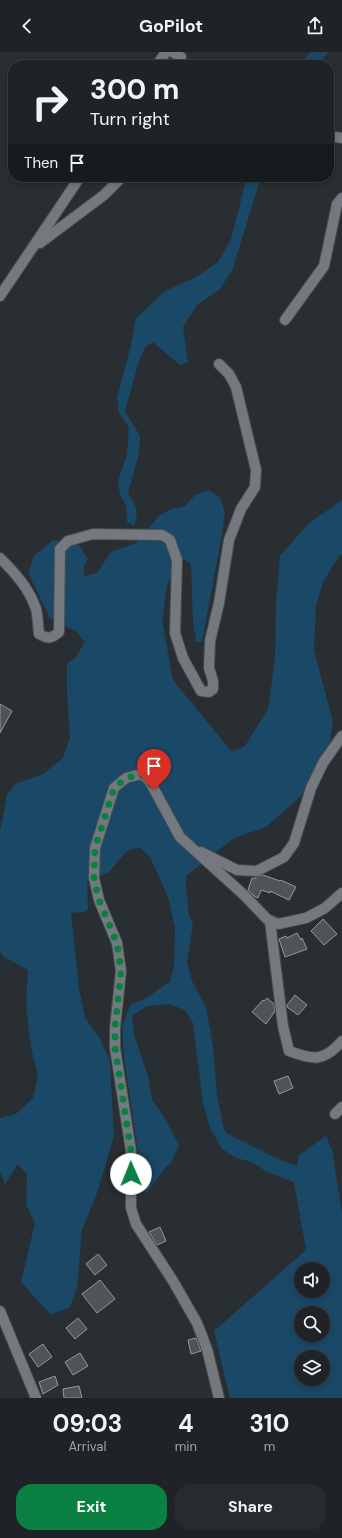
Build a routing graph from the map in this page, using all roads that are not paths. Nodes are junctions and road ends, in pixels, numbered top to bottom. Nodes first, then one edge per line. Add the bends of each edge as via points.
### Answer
1 (77, 182) edge
2 (117, 182) edge
3 (342, 198) edge
4 (33, 247) junction
5 (0, 296) edge
6 (285, 320) dead end
7 (219, 364) dead end
8 (0, 558) edge
9 (342, 736) edge
10 (190, 847) junction
11 (342, 893) edge
12 (270, 921) junction
13 (342, 1041) edge
14 (0, 1311) edge
15 (36, 1398) edge
16 (219, 1398) edge

1 - 4 street
2 - 4 street via 104,195
3 - 6 street via 337,204 324,266
4 - 5 street
7 - 8 street via 229,374 236,387 256,470 255,487 241,510 229,540 210,640 209,668 213,689 209,692 201,691 183,658 175,633 177,560 170,540 162,535 93,534 68,541 60,549 59,632 53,638 38,634 36,610 26,588
9 - 10 street via 323,763 311,788 294,843 284,857 257,871 236,870
10 - 12 street
10 - 16 street via 180,837 149,780 141,774 126,778 114,788 95,848 94,878 99,900 117,943 121,971 115,1048 131,1151 131,1208 136,1224 198,1323 208,1349
11 - 12 street via 326,908 306,918 278,924
12 - 13 street via 283,1026 289,1051 313,1059 325,1055
14 - 15 street

